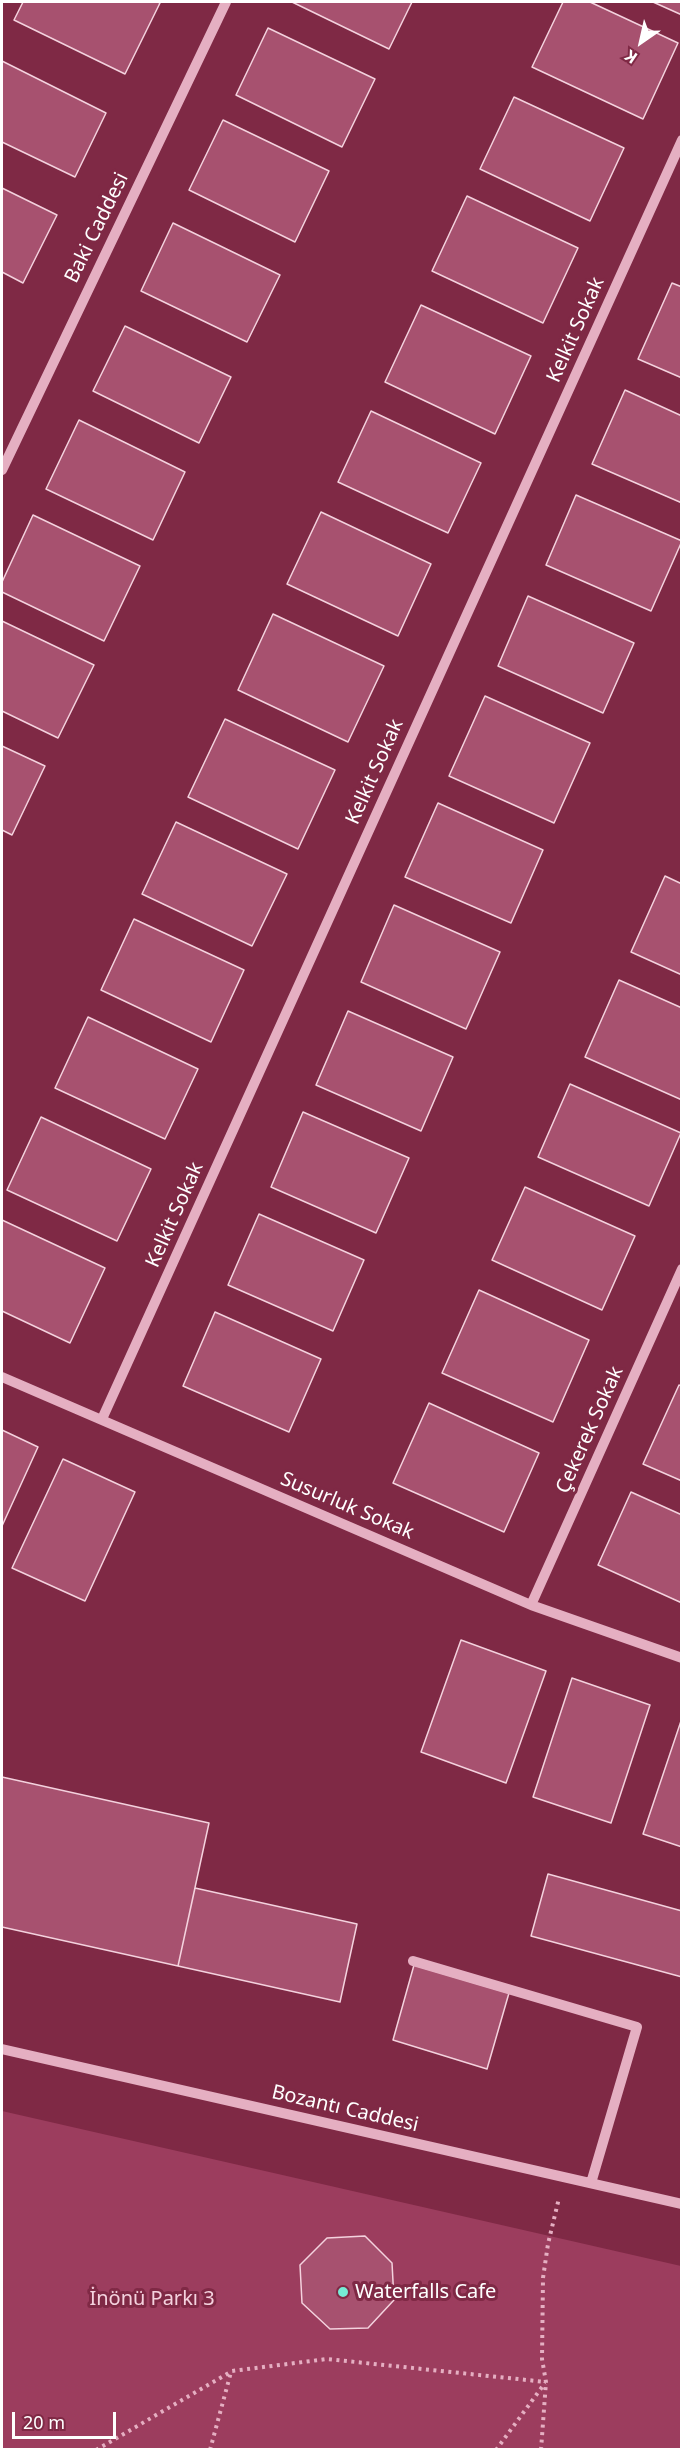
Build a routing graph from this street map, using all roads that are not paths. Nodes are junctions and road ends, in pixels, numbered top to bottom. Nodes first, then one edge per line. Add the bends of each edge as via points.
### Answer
1 (226, 2) edge
2 (681, 140) edge
3 (2, 470) edge
4 (681, 1269) edge
5 (2, 1377) edge
6 (102, 1419) junction
7 (531, 1605) junction
8 (681, 1658) edge
9 (413, 1961) dead end
10 (2, 2049) edge
11 (591, 2183) junction
12 (681, 2204) edge

1 - 3 street, Baki Caddesi
2 - 6 street, Kelkit Sokak
4 - 7 street, Çekerek Sokak
5 - 6 street, Susurluk Sokak
6 - 7 street, Susurluk Sokak
7 - 8 street, Susurluk Sokak
9 - 11 street via 637,2027
10 - 11 street, Bozantı Caddesi
11 - 12 street, Bozantı Caddesi

